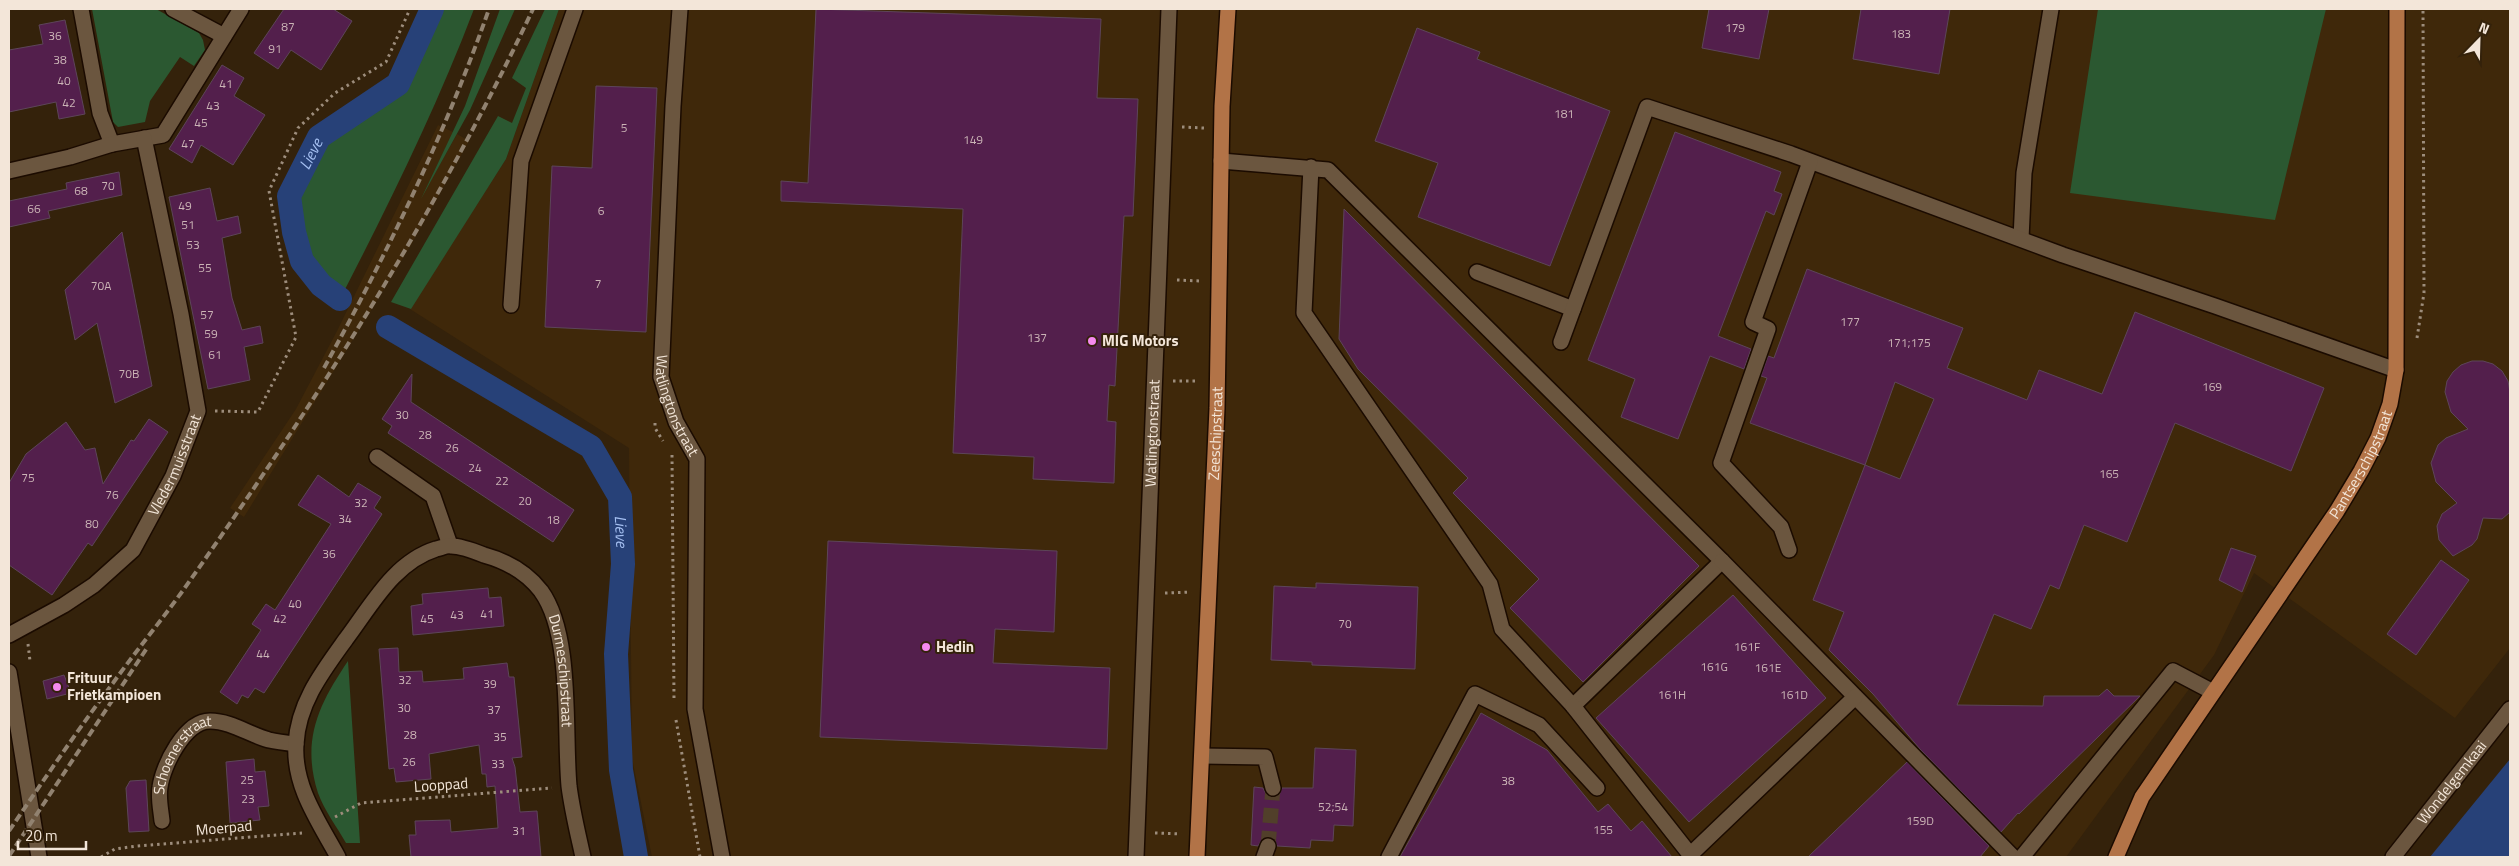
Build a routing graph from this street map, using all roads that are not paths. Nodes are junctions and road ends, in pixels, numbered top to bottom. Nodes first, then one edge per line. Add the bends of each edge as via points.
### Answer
1 (81, 9) edge
2 (173, 9) edge
3 (241, 9) edge
4 (575, 9) edge
5 (680, 9) edge
6 (1169, 9) edge
7 (1228, 9) edge
8 (2051, 9) edge
9 (2397, 9) edge
10 (224, 36) junction
11 (144, 138) junction
12 (112, 144) junction
13 (1221, 161) junction
14 (1810, 162) junction
15 (1311, 167) junction
16 (9, 171) edge
17 (2021, 239) junction
18 (1477, 272) dead end
19 (511, 305) dead end
20 (1573, 309) junction
21 (1561, 342) dead end
22 (2396, 370) junction
23 (377, 457) dead end
24 (450, 546) junction
25 (1789, 550) dead end
26 (1722, 562) junction
27 (9, 636) edge
28 (10, 682) edge
29 (2213, 692) junction
30 (1855, 697) junction
31 (1573, 706) junction
32 (2510, 709) edge
33 (296, 744) junction
34 (15, 752) edge
35 (1202, 756) junction
36 (1273, 788) tunnel mouth
37 (1597, 788) dead end
38 (162, 821) dead end
39 (1692, 856) edge
40 (39, 857) edge
41 (338, 857) edge
42 (583, 857) edge
43 (722, 857) edge
44 (1136, 857) edge
45 (1197, 857) edge
46 (1389, 857) edge
47 (2013, 857) edge
48 (2022, 857) edge
49 (2116, 857) edge
50 (2393, 857) edge

1 - 12 street via 100,113
2 - 10 street
3 - 10 street
4 - 19 street via 521,161
5 - 43 street, Watlingtonstraat via 661,377 676,422 697,459 695,709
6 - 44 street, Watlingtonstraat
7 - 13 main road, Zeeschipstraat
8 - 17 street via 2024,173
9 - 22 main road, Pantserschipstraat
10 - 11 street via 163,135
11 - 12 street
11 - 27 street, Vledermuisstraat via 198,411 173,476 133,550 94,585
12 - 16 street
13 - 15 street
13 - 35 main road, Zeeschipstraat via 1218,380
14 - 17 street
14 - 20 street via 1647,107
14 - 25 street via 1753,322 1768,329 1721,464 1781,527
15 - 26 street via 1328,170
15 - 31 street via 1304,313 1490,584 1502,629
17 - 22 street
18 - 20 street
20 - 21 street
22 - 29 main road, Pantserschipstraat via 2390,404 2361,471
23 - 24 street via 433,496
24 - 33 street via 430,551 407,563 369,606 320,674 304,706
24 - 42 street, Durmeschipstraat via 503,560 525,575 541,592 554,617 563,646 570,787
26 - 30 street
26 - 31 street
28 - 34 street
29 - 48 street via 2174,671
29 - 49 main road, Pantserschipstraat via 2142,797
30 - 39 street
30 - 47 street
31 - 39 street
32 - 50 street, Wondelgemkaai
33 - 38 street, Schoenerstraat via 269,740 212,721 202,722 189,730 164,765 159,789
33 - 41 street via 306,802
34 - 40 street
35 - 36 street via 1265,757
35 - 45 main road, Zeeschipstraat
37 - 46 street via 1539,725 1475,694

